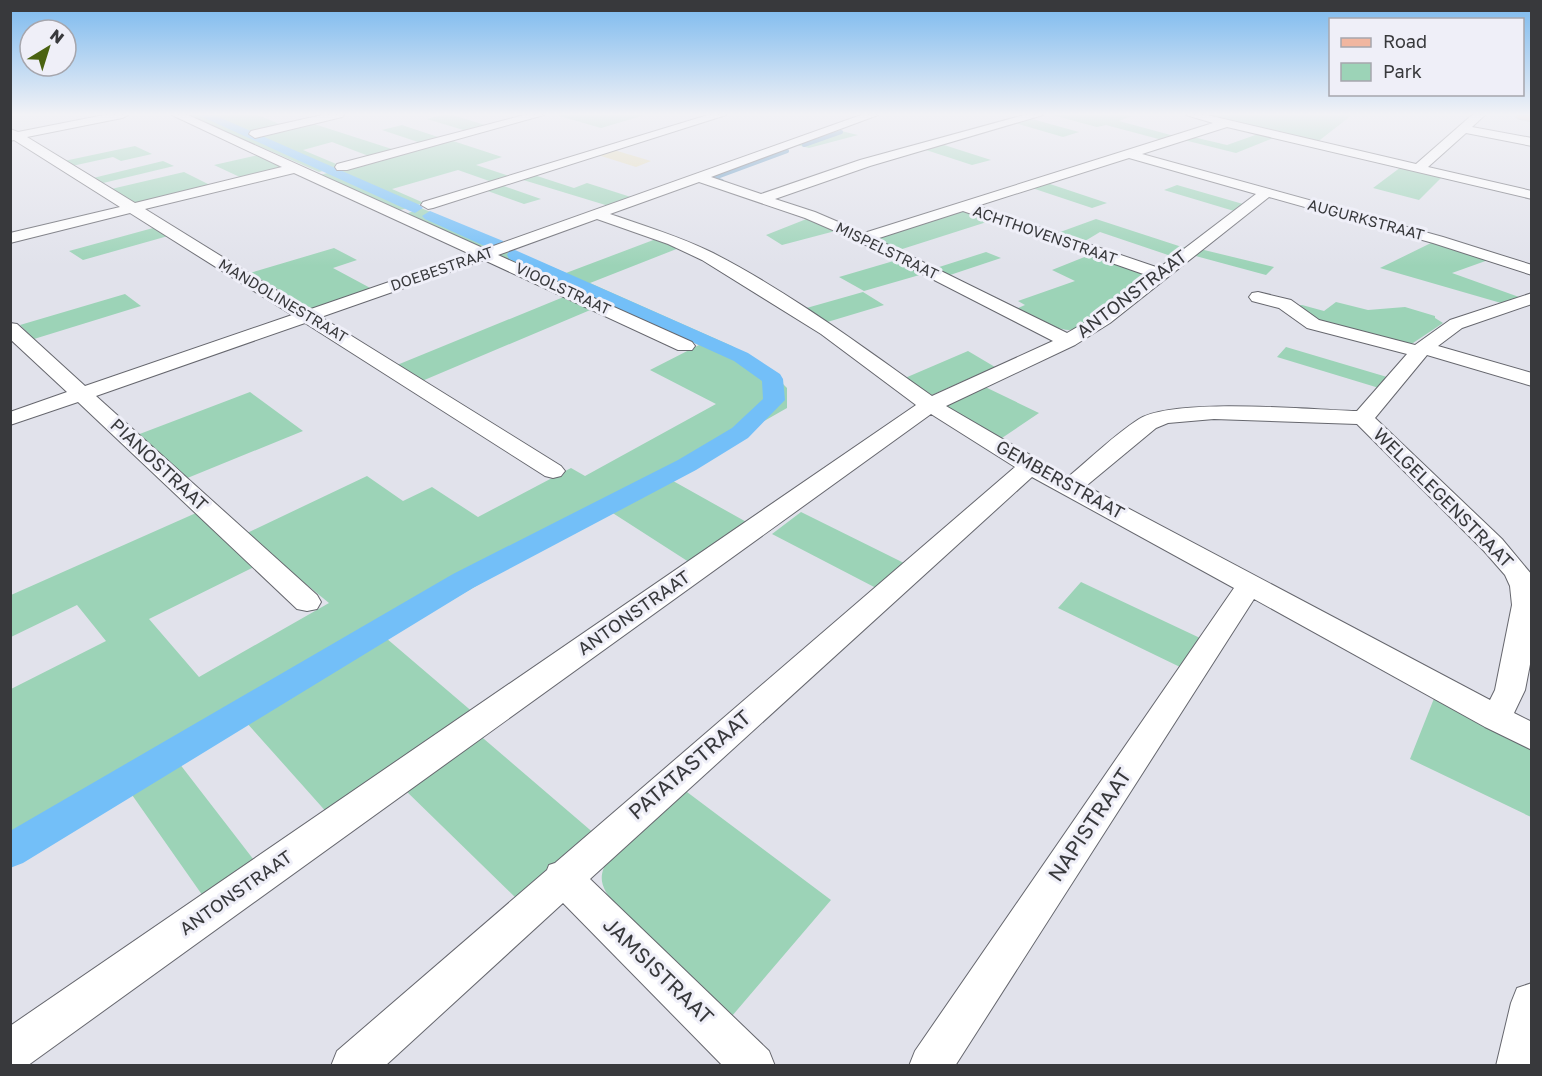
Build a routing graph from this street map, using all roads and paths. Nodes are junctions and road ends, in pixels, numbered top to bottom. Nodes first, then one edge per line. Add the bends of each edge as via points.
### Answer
1 (61, 165) edge
2 (290, 165) edge
3 (349, 165) edge
4 (557, 165) edge
5 (735, 165) edge
6 (859, 165) edge
7 (1094, 165) edge
8 (1168, 165) edge
9 (1402, 165) edge
10 (1422, 165) edge
11 (342, 167) dead end
12 (296, 168) junction
13 (1418, 169) junction
14 (700, 178) junction
15 (1266, 193) junction
16 (1532, 195) edge
17 (763, 198) junction
18 (428, 205) dead end
19 (965, 207) junction
20 (130, 208) junction
21 (596, 214) junction
22 (10, 238) edge
23 (863, 238) junction
24 (486, 254) junction
25 (1532, 270) edge
26 (1160, 274) junction
27 (1258, 297) dead end
28 (1532, 298) edge
29 (309, 315) junction
30 (10, 328) edge
31 (1068, 340) junction
32 (685, 346) dead end
33 (1421, 350) junction
34 (1532, 380) edge
35 (82, 394) junction
36 (930, 405) junction
37 (1362, 418) junction
38 (10, 419) edge
39 (1030, 466) junction
40 (553, 471) dead end
41 (1070, 487) junction
42 (1250, 584) junction
43 (307, 602) dead end
44 (1496, 718) junction
45 (1532, 737) edge
46 (562, 877) junction
47 (1532, 1003) edge
48 (10, 1052) edge
49 (352, 1065) edge
50 (754, 1065) edge
51 (930, 1065) edge
52 (1517, 1065) edge

1 - 20 street, MANDOLINESTRAAT
2 - 12 street, VIOOLSTRAAT
3 - 11 street
4 - 18 street
5 - 14 street, DOEBESTRAAT
6 - 17 street
7 - 19 street
8 - 15 street, AUGURKSTRAAT
9 - 13 street
10 - 13 street
12 - 20 street
12 - 24 street, VIOOLSTRAAT
13 - 16 street
14 - 17 street, MISPELSTRAAT
14 - 21 street, DOEBESTRAAT
15 - 25 street, AUGURKSTRAAT
15 - 26 street, ANTONSTRAAT
17 - 23 street, MISPELSTRAAT
19 - 23 street
19 - 26 street, ACHTHOVENSTRAAT
20 - 22 street
20 - 29 street, MANDOLINESTRAAT
21 - 24 street, DOEBESTRAAT
21 - 36 street, GEMBERSTRAAT via 708,257 828,330
23 - 31 street, MISPELSTRAAT
24 - 29 street, DOEBESTRAAT
24 - 32 street, VIOOLSTRAAT
26 - 31 street, ANTONSTRAAT via 1104,319
27 - 33 street via 1285,304 1313,324
28 - 33 street, WELGELEGENSTRAAT via 1456,324
29 - 35 street, DOEBESTRAAT
29 - 40 street, MANDOLINESTRAAT
30 - 35 street, PIANOSTRAAT
31 - 36 street, ANTONSTRAAT
33 - 34 street
33 - 37 street, WELGELEGENSTRAAT
35 - 38 street, DOEBESTRAAT
35 - 43 street, PIANOSTRAAT
36 - 39 street, GEMBERSTRAAT
36 - 48 street, ANTONSTRAAT
37 - 41 street, WELGELEGENSTRAAT via 1214,412 1165,417 1148,423
37 - 44 street, WELGELEGENSTRAAT via 1493,545 1524,586 1526,605 1510,690
39 - 41 street, GEMBERSTRAAT
39 - 46 street, PATATASTRAAT
41 - 42 street, GEMBERSTRAAT
42 - 44 street, GEMBERSTRAAT
42 - 51 street, NAPISTRAAT
44 - 45 street, GEMBERSTRAAT
46 - 49 street, PATATASTRAAT
46 - 50 street, JAMSISTRAAT
47 - 52 street

